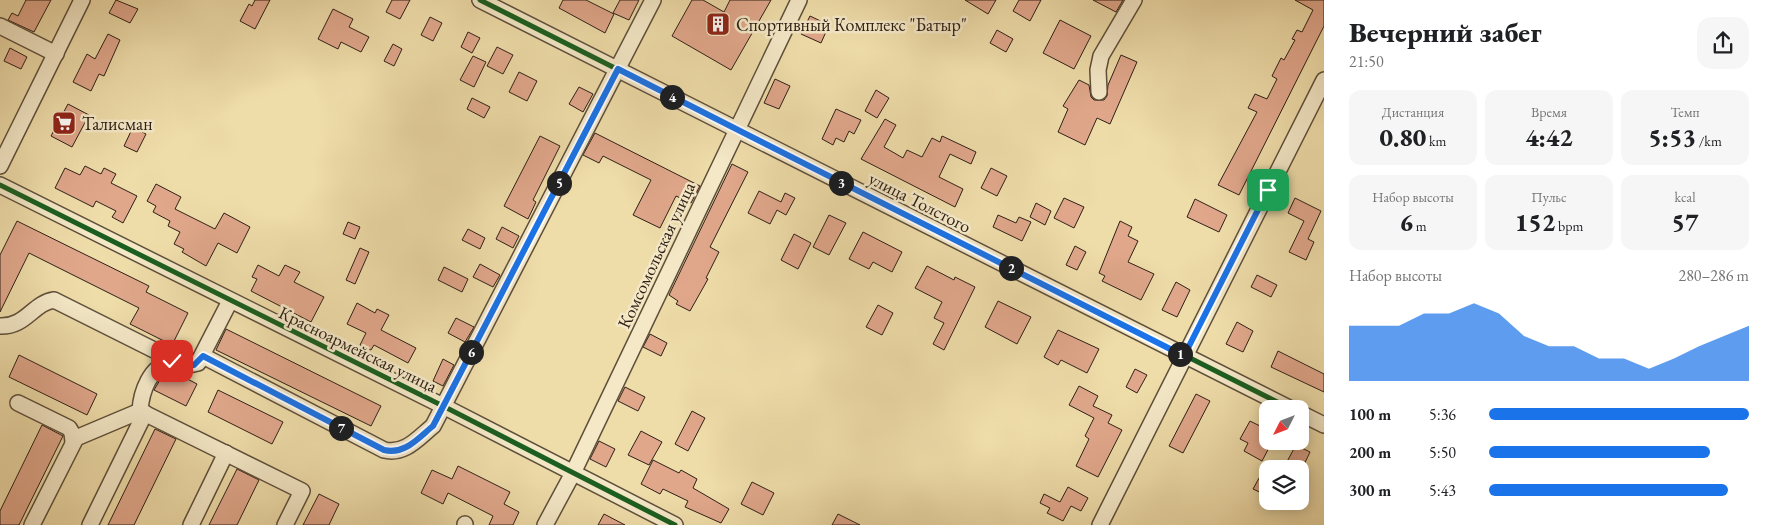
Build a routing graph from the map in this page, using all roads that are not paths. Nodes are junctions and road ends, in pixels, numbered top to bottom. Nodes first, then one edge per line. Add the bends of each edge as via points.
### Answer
1 (82, 0) edge
2 (480, 0) edge
3 (653, 0) edge
4 (799, 0) edge
5 (1134, 0) edge
6 (0, 26) edge
7 (56, 54) junction
8 (618, 69) junction
9 (1324, 80) edge
10 (1099, 92) dead end
11 (736, 130) junction
12 (0, 166) edge
13 (0, 185) edge
14 (230, 301) junction
15 (0, 326) edge
16 (203, 356) junction
17 (1184, 356) junction
18 (176, 361) junction
19 (1273, 400) edge
20 (18, 403) dead end
21 (444, 406) junction
22 (142, 412) junction
23 (1309, 418) edge
24 (1324, 425) edge
25 (73, 442) junction
26 (226, 454) junction
27 (572, 473) junction
28 (32, 525) edge
29 (90, 525) edge
30 (191, 525) edge
31 (285, 525) edge
32 (546, 525) edge
33 (675, 525) edge
34 (1100, 525) edge

1 - 7 street
2 - 8 street, улица Толстого
3 - 8 street
4 - 11 street, Комсомольская улица
5 - 10 street via 1101,56
6 - 7 street
7 - 12 street
8 - 11 street, улица Толстого
8 - 21 street
9 - 17 street
11 - 17 street, улица Толстого
11 - 27 street, Комсомольская улица
13 - 14 street, Красноармейская улица
14 - 16 street
14 - 21 street, Красноармейская улица
15 - 18 street via 19,323 54,300
16 - 18 street via 194,365
16 - 21 street via 393,452 408,447 433,426
17 - 19 street, улица Толстого
17 - 34 street
18 - 22 street via 165,363 144,387
20 - 25 street via 69,428
21 - 27 street, Красноармейская улица
22 - 25 street via 84,433
22 - 26 street
22 - 29 street
23 - 24 street
25 - 28 street
26 - 30 street
26 - 31 street via 302,491
27 - 32 street, Комсомольская улица
27 - 33 street, Красноармейская улица

